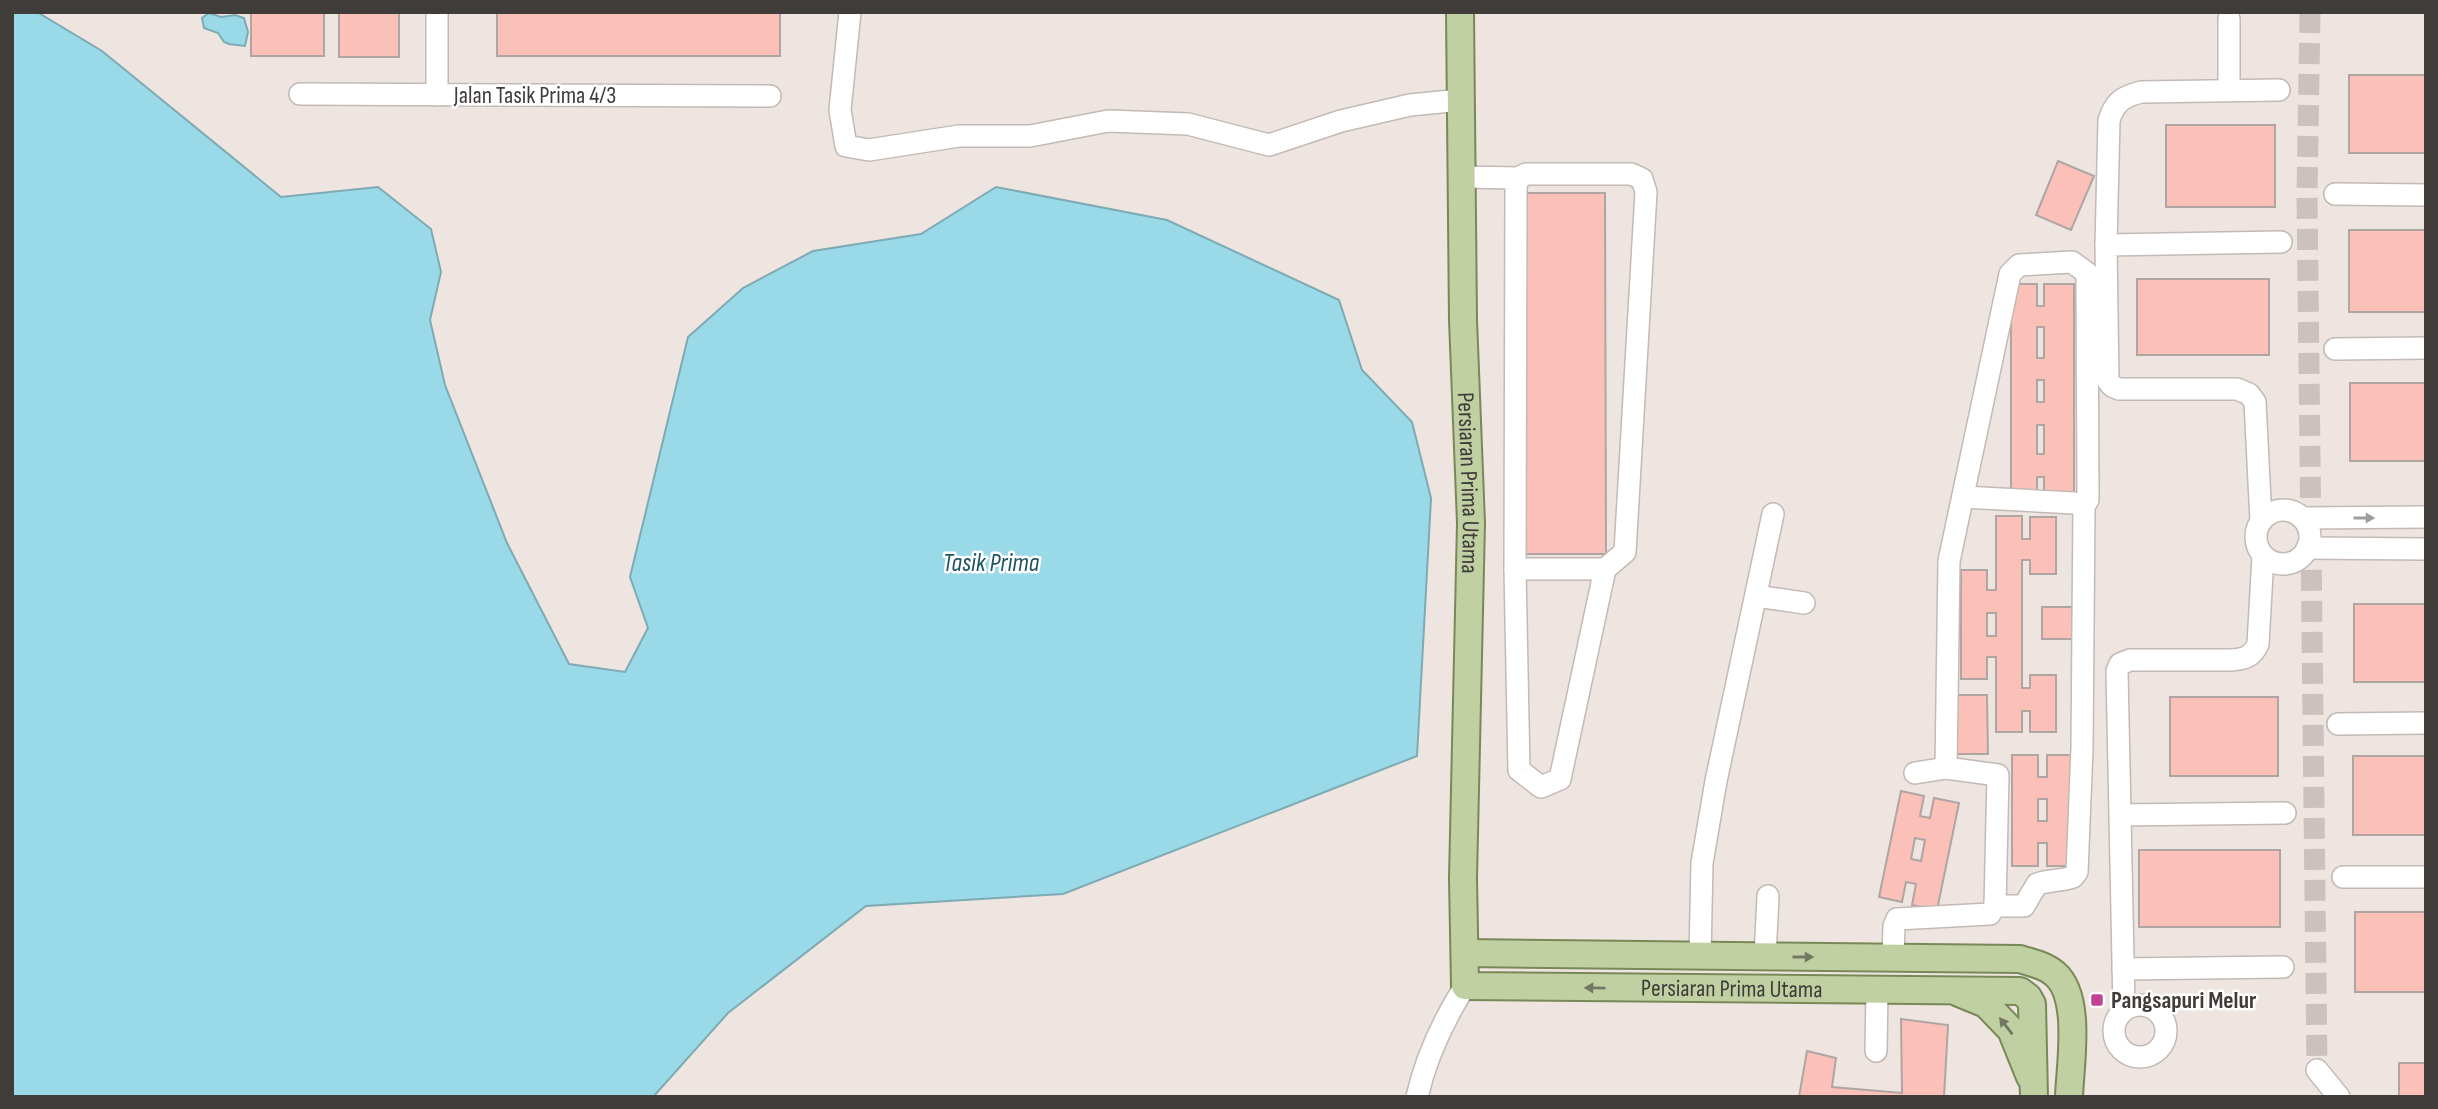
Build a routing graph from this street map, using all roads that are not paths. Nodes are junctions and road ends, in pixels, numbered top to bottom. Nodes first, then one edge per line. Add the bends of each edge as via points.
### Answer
1 (437, 12) edge
2 (850, 12) edge
3 (1460, 12) edge
4 (2229, 19) dead end
5 (2229, 90) junction
6 (2279, 90) dead end
7 (300, 94) dead end
8 (437, 95) junction
9 (770, 96) dead end
10 (1461, 100) junction
11 (1462, 177) junction
12 (1518, 178) junction
13 (2335, 194) dead end
14 (2426, 195) edge
15 (2281, 242) dead end
16 (2106, 245) junction
17 (2426, 348) edge
18 (2335, 349) dead end
19 (1963, 497) junction
20 (2084, 506) junction
21 (1773, 514) dead end
22 (2426, 517) edge
23 (2302, 518) junction
24 (2260, 522) junction
25 (2307, 548) junction
26 (2426, 549) edge
27 (2263, 556) junction
28 (1515, 569) junction
29 (1605, 569) junction
30 (1756, 596) junction
31 (1804, 603) dead end
32 (2426, 723) edge
33 (2338, 724) dead end
34 (1946, 768) junction
35 (1915, 773) dead end
36 (2285, 813) dead end
37 (2120, 814) junction
38 (2343, 877) dead end
39 (2426, 877) edge
40 (1768, 896) dead end
41 (1995, 906) junction
42 (1465, 953) junction
43 (1700, 956) junction
44 (1765, 957) junction
45 (1893, 958) junction
46 (2283, 967) dead end
47 (2123, 969) junction
48 (2057, 975) junction
49 (1465, 986) junction
50 (1952, 990) junction
51 (1885, 991) junction
52 (2028, 997) junction
53 (2124, 1010) dead end
54 (1876, 1051) dead end
55 (2317, 1070) tunnel mouth
56 (2034, 1091) edge
57 (1418, 1097) edge
58 (2070, 1097) edge
59 (2339, 1097) edge

1 - 8 street
2 - 10 street via 840,110 846,146 869,150 959,136 1030,136 1108,121 1188,124 1269,145 1341,121 1410,105
3 - 10 main road, Persiaran Prima Utama
4 - 5 street
5 - 6 street
5 - 16 street via 2141,92 2114,105 2109,120
7 - 8 street, Jalan Tasik Prima 4/3
8 - 9 street, Jalan Tasik Prima 4/3
10 - 11 main road, Persiaran Prima Utama
11 - 12 street
11 - 42 main road, Persiaran Prima Utama via 1471,523
12 - 28 street
12 - 29 street via 1526,174 1630,174 1642,179 1646,192 1625,552
13 - 14 street
15 - 16 street
16 - 24 street via 2108,381 2119,389 2237,389 2249,394 2255,402
17 - 18 street
19 - 20 street
19 - 20 street via 2010,274 2019,265 2072,262 2087,273 2088,500
19 - 34 street via 1949,561
20 - 41 street via 2077,872 2059,882 2036,884 2024,906
21 - 30 street
23 -> 22 street
23 - 24 street via 2276,511
23 - 25 street via 2310,535
24 - 27 street via 2256,539
25 - 26 street
25 - 27 street via 2287,564
27 - 37 street via 2254,653 2244,659 2130,660 2120,664
28 - 29 street
28 - 29 street via 1519,771 1541,787 1560,779
30 - 31 street
30 - 43 street via 1702,863
32 - 33 street
34 - 35 street
34 - 41 street via 1998,775
36 - 37 street
37 - 47 street
38 - 39 street
40 - 44 street
41 - 45 street via 1990,914 1897,919
42 - 43 main road, Persiaran Prima Utama
42 - 49 main road, Persiaran Prima Utama
43 - 44 main road, Persiaran Prima Utama
44 -> 45 main road, Persiaran Prima Utama
45 - 48 main road, Persiaran Prima Utama via 2020,959
45 - 51 main road
46 - 47 street
47 - 53 street
48 - 52 main road
48 - 58 main road via 2072,1012
51 -> 49 main road, Persiaran Prima Utama
49 - 57 street via 1424,1066
50 - 51 main road, Persiaran Prima Utama
50 - 52 main road, Persiaran Prima Utama via 2020,991
56 -> 50 main road via 2011,1030 1986,1004
51 - 54 street
52 - 56 main road via 2034,1017
55 - 59 street

